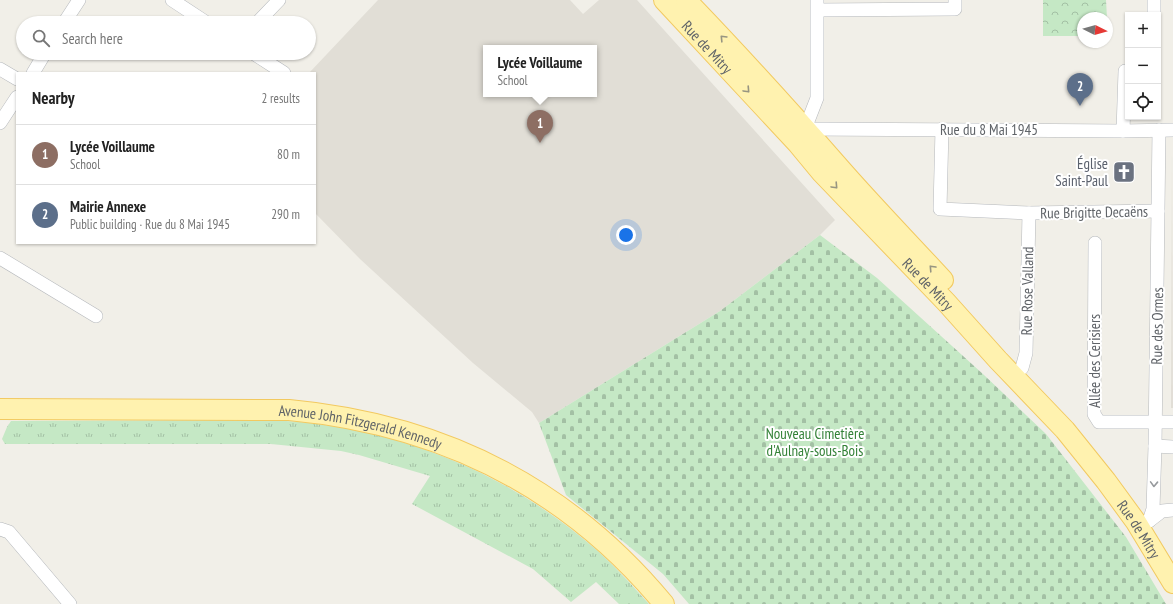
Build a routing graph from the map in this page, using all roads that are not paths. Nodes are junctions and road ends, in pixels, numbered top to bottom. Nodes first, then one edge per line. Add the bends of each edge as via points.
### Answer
1 (79, 0) edge
2 (172, 0) edge
3 (279, 0) edge
4 (664, 0) edge
5 (686, 0) edge
6 (955, 0) edge
7 (1154, 0) edge
8 (818, 5) edge
9 (1154, 12) edge
10 (69, 16) edge
11 (196, 16) edge
12 (264, 16) edge
13 (40, 60) edge
14 (264, 60) edge
15 (0, 69) edge
16 (1125, 71) edge
17 (33, 72) edge
18 (282, 72) edge
19 (16, 78) edge
20 (16, 99) edge
21 (0, 123) edge
22 (942, 129) junction
23 (1159, 130) junction
24 (1173, 130) edge
25 (1124, 131) junction
26 (802, 136) junction
27 (1158, 212) junction
28 (1029, 213) junction
29 (1095, 243) dead end
30 (0, 258) edge
31 (96, 316) dead end
32 (1022, 368) junction
33 (0, 409) edge
34 (1156, 422) junction
35 (1173, 422) edge
36 (1155, 446) junction
37 (1173, 447) edge
38 (1173, 510) edge
39 (1149, 521) junction
40 (0, 529) edge
41 (1173, 558) edge
42 (1173, 583) edge
43 (70, 604) edge
44 (664, 604) edge

1 - 10 street
2 - 11 street
3 - 12 street
4 -> 26 main road, Rue de Mitry
26 -> 5 main road, Rue de Mitry via 728,43
6 - 8 street via 955,9
7 - 9 street
8 - 26 street via 817,98
13 - 17 street
14 - 18 street
15 - 19 street
16 - 25 street
20 - 21 street
22 - 25 street, Rue du 8 Mai 1945
22 - 26 street, Rue du 8 Mai 1945
22 - 28 street, Rue Brigitte Decaëns via 940,209
23 - 24 street, Rue du 8 Mai 1945
23 - 25 street, Rue du 8 Mai 1945
23 - 27 street, Rue des Ormes
32 -> 26 main road, Rue de Mitry via 838,166
26 -> 42 main road, Rue de Mitry via 822,173 1064,430 1132,516
27 - 28 street, Rue Brigitte Decaëns
27 - 34 street, Rue des Ormes
28 - 32 street, Rue Rose Valland via 1026,353
29 - 34 street, Allée des Cerisiers via 1094,414 1099,422
30 - 31 street
32 - 39 main road, Rue de Mitry via 1078,429
33 - 44 main road, Avenue John Fitzgerald Kennedy via 289,410 358,419 407,431 478,458 557,504 599,536
34 - 35 street
34 - 36 street, Rue des Ormes
36 - 37 street
36 -> 39 street, Rue des Ormes via 1153,508
38 - 39 street via 1162,511
39 - 41 main road, Rue de Mitry
40 - 43 street via 9,532

